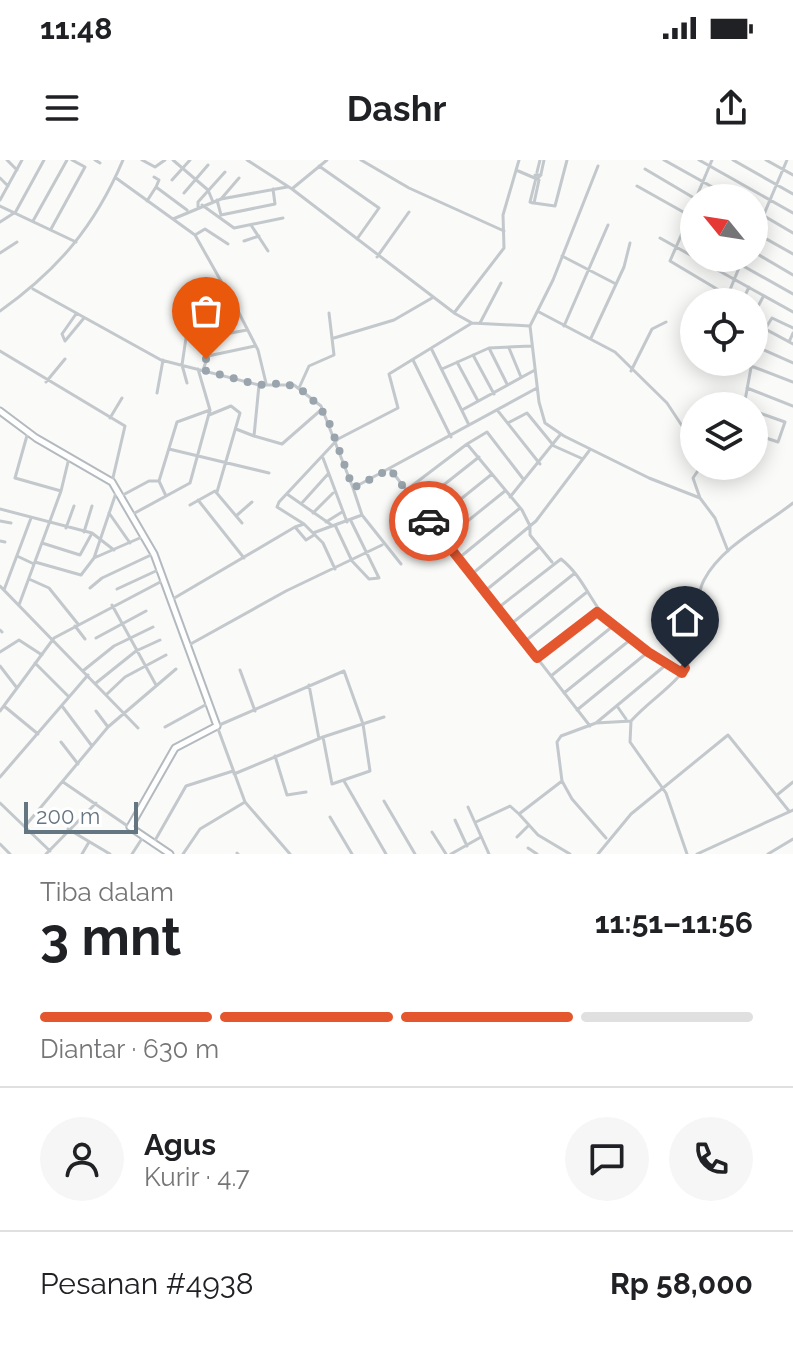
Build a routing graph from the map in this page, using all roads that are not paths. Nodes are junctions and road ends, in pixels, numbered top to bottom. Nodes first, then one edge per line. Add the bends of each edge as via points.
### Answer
1 (7, 160) edge
2 (22, 160) edge
3 (44, 160) edge
4 (69, 160) edge
5 (123, 160) edge
6 (142, 160) edge
7 (165, 160) edge
8 (173, 160) edge
9 (190, 160) edge
10 (247, 160) edge
11 (327, 160) edge
12 (361, 160) edge
13 (519, 160) edge
14 (542, 160) edge
15 (567, 160) edge
16 (664, 160) edge
17 (699, 160) edge
18 (712, 160) edge
19 (733, 160) edge
20 (766, 160) edge
21 (787, 160) edge
22 (208, 165) dead end
23 (319, 166) junction
24 (598, 166) dead end
25 (710, 166) junction
26 (183, 168) junction
27 (645, 169) dead end
28 (17, 170) junction
29 (516, 170) junction
30 (783, 170) junction
31 (225, 172) dead end
32 (793, 175) edge
33 (538, 176) junction
34 (154, 177) dead end
35 (0, 178) edge
36 (116, 178) junction
37 (239, 178) dead end
38 (195, 179) junction
39 (172, 180) dead end
40 (703, 182) junction
41 (707, 184) edge
42 (777, 185) junction
43 (8, 186) junction
44 (637, 186) dead end
45 (156, 187) junction
46 (290, 188) junction
47 (273, 189) junction
48 (208, 190) junction
49 (680, 191) edge
50 (184, 193) dead end
51 (793, 194) edge
52 (0, 200) edge
53 (217, 200) junction
54 (771, 200) junction
55 (147, 201) junction
56 (0, 206) edge
57 (200, 206) junction
58 (768, 206) edge
59 (680, 210) edge
60 (189, 211) junction
61 (409, 212) dead end
62 (14, 213) junction
63 (793, 213) edge
64 (221, 215) junction
65 (768, 217) edge
66 (283, 218) dead end
67 (173, 219) junction
68 (33, 221) junction
69 (0, 222) edge
70 (251, 225) junction
71 (608, 225) dead end
72 (51, 229) junction
73 (504, 231) junction
74 (793, 233) edge
75 (195, 235) junction
76 (259, 236) junction
77 (660, 238) dead end
78 (680, 238) edge
79 (357, 239) junction
80 (768, 240) edge
81 (244, 241) dead end
82 (17, 242) dead end
83 (77, 242) junction
84 (630, 243) dead end
85 (228, 244) dead end
86 (676, 247) junction
87 (680, 249) edge
88 (268, 251) dead end
89 (0, 253) edge
90 (793, 254) edge
91 (562, 256) junction
92 (377, 257) junction
93 (768, 260) edge
94 (589, 271) junction
95 (722, 272) edge
96 (737, 272) edge
97 (754, 272) edge
98 (793, 275) edge
99 (734, 279) junction
100 (501, 283) dead end
101 (616, 284) junction
102 (749, 287) edge
103 (715, 288) edge
104 (730, 288) edge
105 (33, 289) junction
106 (793, 294) edge
107 (432, 298) junction
108 (768, 298) edge
109 (191, 304) dead end
110 (0, 311) edge
111 (539, 312) junction
112 (793, 312) edge
113 (239, 313) junction
114 (329, 313) dead end
115 (454, 313) junction
116 (76, 314) junction
117 (84, 318) junction
118 (666, 322) dead end
119 (472, 323) junction
120 (480, 323) junction
121 (768, 324) edge
122 (530, 326) junction
123 (564, 326) junction
124 (188, 327) junction
125 (204, 329) junction
126 (247, 330) junction
127 (793, 330) edge
128 (768, 331) edge
129 (334, 338) junction
130 (591, 338) junction
131 (791, 343) edge
132 (255, 346) junction
133 (531, 346) junction
134 (489, 348) junction
135 (509, 348) junction
136 (432, 350) junction
137 (0, 351) edge
138 (768, 352) edge
139 (473, 355) junction
140 (65, 359) dead end
141 (163, 360) junction
142 (413, 360) junction
143 (457, 362) junction
144 (793, 363) edge
145 (182, 365) junction
146 (200, 369) junction
147 (442, 369) junction
148 (535, 370) junction
149 (631, 371) junction
150 (768, 371) edge
151 (750, 376) edge
152 (522, 378) junction
153 (46, 382) junction
154 (793, 382) edge
155 (187, 383) dead end
156 (266, 384) junction
157 (259, 385) junction
158 (508, 385) junction
159 (299, 388) junction
160 (537, 388) junction
161 (747, 388) junction
162 (746, 392) edge
163 (157, 393) dead end
164 (494, 394) junction
165 (122, 398) dead end
166 (478, 402) junction
167 (793, 406) edge
168 (322, 409) junction
169 (462, 410) junction
170 (0, 411) edge
171 (498, 411) junction
172 (210, 413) junction
173 (768, 416) edge
174 (110, 418) junction
175 (508, 423) junction
176 (680, 423) edge
177 (469, 427) junction
178 (236, 429) junction
179 (28, 432) junction
180 (561, 434) junction
181 (254, 436) junction
182 (451, 437) junction
183 (768, 439) edge
184 (336, 440) junction
185 (467, 444) junction
186 (554, 446) junction
187 (169, 449) junction
188 (590, 449) junction
189 (323, 456) junction
190 (197, 457) junction
191 (479, 457) junction
192 (69, 458) junction
193 (584, 459) junction
194 (228, 464) junction
195 (540, 464) junction
196 (390, 469) junction
197 (269, 473) dead end
198 (328, 474) junction
199 (492, 474) junction
200 (524, 480) junction
201 (694, 480) edge
202 (159, 481) junction
203 (112, 482) junction
204 (353, 488) junction
205 (61, 491) junction
206 (405, 491) junction
207 (505, 491) junction
208 (217, 492) junction
209 (335, 492) junction
210 (118, 493) junction
211 (287, 494) junction
212 (167, 496) junction
213 (510, 497) junction
214 (700, 498) junction
215 (198, 500) junction
216 (252, 502) dead end
217 (793, 503) edge
218 (301, 504) junction
219 (190, 505) dead end
220 (74, 506) dead end
221 (92, 506) dead end
222 (417, 506) junction
223 (520, 508) junction
224 (0, 509) edge
225 (342, 512) junction
226 (109, 513) junction
227 (313, 513) junction
228 (132, 514) junction
229 (362, 515) junction
230 (236, 516) junction
231 (31, 518) junction
232 (0, 521) edge
233 (349, 521) junction
234 (326, 522) junction
235 (11, 523) dead end
236 (242, 523) dead end
237 (431, 523) junction
238 (49, 524) junction
239 (304, 524) junction
240 (334, 525) junction
241 (295, 527) junction
242 (66, 528) junction
243 (530, 528) junction
244 (84, 532) junction
245 (92, 533) junction
246 (313, 534) junction
247 (145, 535) junction
248 (102, 537) junction
249 (444, 540) junction
250 (42, 543) junction
251 (130, 543) junction
252 (382, 545) junction
253 (539, 547) junction
254 (114, 550) junction
255 (728, 551) junction
256 (154, 554) junction
257 (367, 554) junction
258 (17, 556) junction
259 (94, 558) junction
260 (244, 558) junction
261 (459, 558) junction
262 (352, 561) junction
263 (552, 562) junction
264 (34, 563) junction
265 (401, 564) dead end
266 (335, 569) junction
267 (159, 570) junction
268 (575, 573) junction
269 (472, 574) junction
270 (29, 579) junction
271 (164, 580) junction
272 (0, 586) edge
273 (90, 588) dead end
274 (117, 589) dead end
275 (4, 590) junction
276 (485, 591) junction
277 (589, 591) junction
278 (171, 600) junction
279 (19, 605) junction
280 (112, 605) junction
281 (498, 608) junction
282 (146, 611) dead end
283 (597, 612) junction
284 (121, 623) junction
285 (511, 624) junction
286 (77, 625) junction
287 (613, 626) junction
288 (153, 627) dead end
289 (54, 638) junction
290 (96, 638) dead end
291 (128, 638) junction
292 (85, 639) dead end
293 (160, 640) dead end
294 (631, 640) junction
295 (524, 642) junction
296 (186, 646) junction
297 (136, 651) junction
298 (0, 652) edge
299 (648, 652) junction
300 (42, 655) junction
301 (166, 655) dead end
302 (537, 658) junction
303 (35, 663) junction
304 (667, 664) junction
305 (0, 666) edge
306 (144, 666) junction
307 (176, 669) dead end
308 (84, 670) junction
309 (240, 670) dead end
310 (682, 673) junction
311 (88, 675) junction
312 (551, 676) junction
313 (96, 683) junction
314 (156, 685) junction
315 (309, 685) junction
316 (17, 688) junction
317 (564, 693) junction
318 (107, 694) junction
319 (70, 697) junction
320 (208, 703) junction
321 (62, 706) junction
322 (617, 706) junction
323 (1, 709) edge
324 (577, 710) junction
325 (96, 711) dead end
326 (124, 711) junction
327 (255, 711) junction
328 (384, 717) dead end
329 (629, 721) junction
330 (596, 723) junction
331 (363, 724) junction
332 (217, 726) junction
333 (590, 726) junction
334 (108, 727) junction
335 (165, 727) dead end
336 (138, 728) dead end
337 (38, 734) junction
338 (321, 738) junction
339 (61, 742) dead end
340 (92, 746) junction
341 (275, 756) junction
342 (78, 764) junction
343 (233, 773) junction
344 (0, 777) edge
345 (344, 781) junction
346 (562, 781) junction
347 (63, 782) junction
348 (793, 782) edge
349 (662, 787) junction
350 (306, 792) dead end
351 (777, 795) junction
352 (384, 801) dead end
353 (245, 802) junction
354 (0, 803) edge
355 (96, 803) junction
356 (468, 807) dead end
357 (791, 810) edge
358 (519, 814) junction
359 (330, 817) dead end
360 (455, 820) dead end
361 (476, 822) junction
362 (26, 825) junction
363 (528, 826) junction
364 (130, 827) junction
365 (68, 829) junction
366 (432, 832) dead end
367 (143, 837) junction
368 (481, 837) junction
369 (517, 837) dead end
370 (793, 839) edge
371 (607, 840) junction
372 (89, 842) junction
373 (0, 844) edge
374 (153, 844) junction
375 (467, 846) junction
376 (528, 848) dead end
377 (48, 852) edge
378 (168, 853) edge
379 (10, 854) edge
380 (82, 854) edge
381 (110, 854) edge
382 (132, 854) edge
383 (183, 854) edge
384 (290, 854) edge
385 (352, 854) edge
386 (386, 854) edge
387 (415, 854) edge
388 (448, 854) edge
389 (489, 854) edge
390 (537, 854) edge
391 (570, 854) edge
392 (598, 854) edge
393 (687, 854) edge
394 (697, 854) edge
395 (768, 854) edge

1 - 28 street
2 - 28 street
3 - 62 street
4 - 68 street
4 - 72 street via 85,167
5 - 36 street
6 - 7 street via 155,167
8 - 26 street
9 - 26 street
10 - 46 street
11 - 23 street
12 - 73 street
13 - 29 street
14 - 33 street
15 - 33 street via 555,206 530,202
16 - 40 street
17 - 25 street
18 - 25 street
19 - 42 street
20 - 30 street
21 - 30 street
22 - 38 street
23 - 46 street
23 - 79 street via 379,208
24 - 91 street
25 - 40 street
25 - 54 street
26 - 38 street
26 - 39 street
27 - 49 street
28 - 43 street
29 - 33 street
29 - 73 street via 505,204
30 - 32 street
30 - 42 street
31 - 48 street
34 - 45 street via 159,180
35 - 43 street
36 - 55 street
36 - 83 street
37 - 53 street
38 - 48 street
38 - 50 street
40 - 41 street
42 - 51 street
42 - 54 street
43 - 52 street
44 - 59 street
45 - 55 street
45 - 60 street
46 - 47 street
46 - 79 street
47 - 53 street
47 - 64 street via 274,205
48 - 53 street
48 - 57 street
53 - 57 street
53 - 64 street
54 - 58 street
54 - 63 street
55 - 67 street
56 - 62 street
57 - 60 street
57 - 64 street
60 - 67 street
61 - 92 street
62 - 68 street
62 - 69 street
64 - 70 street via 234,228
65 - 74 street
66 - 70 street
67 - 75 street
68 - 72 street
70 - 76 street
71 - 94 street
72 - 83 street
73 - 115 street via 502,252
75 - 85 street via 205,229
75 - 113 street
76 - 81 street
76 - 88 street
77 - 86 street
78 - 86 street
79 - 92 street
80 - 90 street
82 - 89 street
83 - 105 street
84 - 101 street
86 - 87 street
86 - 103 street via 670,261
91 - 94 street
91 - 111 street
92 - 107 street
93 - 98 street
94 - 101 street
94 - 123 street
95 - 99 street
96 - 99 street
97 - 106 street
99 - 102 street
99 - 104 street
100 - 120 street
101 - 130 street
105 - 110 street
105 - 116 street
107 - 115 street
107 - 129 street via 394,320
108 - 112 street
109 - 124 street
111 - 122 street
111 - 123 street
113 - 125 street via 205,321
113 - 126 street
114 - 129 street
115 - 119 street
116 - 117 street
116 - 117 street via 62,334 65,341
117 - 141 street
118 - 149 street via 652,329
119 - 120 street
119 - 136 street
120 - 122 street
121 - 127 street via 772,318
122 - 133 street
123 - 130 street
124 - 125 street
124 - 145 street
125 - 126 street via 209,337
126 - 132 street
127 - 131 street
128 - 131 street
129 - 159 street via 334,355 309,366
130 - 149 street via 615,352
132 - 146 street via 208,356
132 - 156 street
133 - 135 street
133 - 148 street
134 - 135 street
134 - 139 street
134 - 158 street
135 - 152 street
136 - 142 street
136 - 147 street
137 - 153 street
138 - 144 street
139 - 143 street
139 - 164 street
140 - 153 street
141 - 145 street
141 - 163 street
142 - 182 street
142 - 184 street via 388,377 398,408
143 - 147 street
143 - 166 street
145 - 146 street
145 - 155 street
146 - 157 street
146 - 172 street
147 - 169 street
148 - 152 street
148 - 160 street
149 - 176 street via 667,403
150 - 154 street
151 - 161 street
152 - 158 street
153 - 174 street
156 - 157 street
156 - 159 street
157 - 181 street
158 - 164 street
159 - 168 street
160 - 171 street
160 - 180 street via 545,423
161 - 162 street
161 - 167 street
164 - 166 street
165 - 174 street
166 - 169 street
168 - 181 street via 282,444
168 - 184 street
169 - 177 street
170 - 179 street
171 - 175 street
171 - 177 street
172 - 178 street via 237,407
172 - 187 street via 177,422
172 - 190 street
173 - 183 street via 785,422 778,442
174 - 203 street via 125,426
175 - 186 street via 528,414
175 - 195 street
177 - 182 street
178 - 181 street
178 - 194 street
179 - 192 street
179 - 205 street via 15,478
180 - 186 street
180 - 188 street
182 - 196 street
184 - 189 street
184 - 204 street
185 - 191 street
185 - 200 street via 487,432
185 - 206 street
186 - 193 street
186 - 195 street
187 - 190 street
187 - 202 street
188 - 193 street
188 - 214 street
189 - 198 street
189 - 211 street
190 - 194 street
190 - 212 street via 190,483
191 - 199 street
191 - 222 street
192 - 203 street
192 - 205 street
193 - 243 street
194 - 197 street
194 - 208 street
195 - 200 street
196 - 204 street
196 - 206 street
198 - 209 street
198 - 218 street
199 - 207 street
199 - 237 street
200 - 213 street
201 - 214 street
202 - 210 street
202 - 212 street
203 - 210 street
204 - 229 street
205 - 238 street
206 - 222 street
207 - 213 street
207 - 249 street
208 - 215 street
208 - 230 street
209 - 225 street
209 - 227 street
210 - 226 street
210 - 228 street
211 - 218 street
211 - 239 street via 277,507
212 - 228 street
213 - 223 street
214 - 255 street
215 - 219 street
215 - 260 street
216 - 230 street
217 - 255 street
218 - 227 street
220 - 242 street
221 - 244 street
222 - 237 street
223 - 243 street
223 - 261 street
224 - 231 street
225 - 233 street
225 - 234 street
226 - 248 street
226 - 251 street
227 - 234 street
228 - 247 street
229 - 233 street
229 - 252 street
230 - 236 street
231 - 238 street
231 - 258 street
232 - 235 street
233 - 240 street
233 - 257 street
234 - 240 street
237 - 249 street
238 - 242 street
238 - 250 street
239 - 241 street
239 - 246 street
240 - 246 street
240 - 262 street
241 - 246 street via 306,540
241 - 260 street
242 - 244 street
243 - 253 street
243 - 269 street
244 - 245 street
245 - 248 street
245 - 250 street via 81,555
246 - 266 street
247 - 251 street
247 - 256 street
248 - 254 street
248 - 259 street
249 - 261 street
250 - 264 street
251 - 254 street
252 - 257 street
252 - 265 street
253 - 263 street
253 - 276 street
254 - 259 street
255 - 310 street via 703,582 696,647
256 - 267 street
256 - 273 street
257 - 262 street
257 - 262 street via 379,578 369,579
258 - 264 street
258 - 275 street
259 - 264 street via 78,576
260 - 278 street
261 - 269 street
262 - 266 street
263 - 268 street via 562,560
263 - 281 street
264 - 270 street
266 - 296 street
267 - 271 street
267 - 274 street
268 - 277 street
268 - 285 street
269 - 276 street
270 - 279 street
270 - 286 street via 49,588
271 - 278 street
271 - 280 street
272 - 275 street
275 - 279 street
276 - 281 street
277 - 283 street
277 - 295 street
278 - 296 street
279 - 289 street
280 - 284 street
280 - 286 street
281 - 285 street
282 - 284 street
283 - 287 street
283 - 302 street
284 - 290 street
284 - 291 street
285 - 295 street
286 - 289 street
286 - 292 street
287 - 294 street
287 - 312 street
288 - 291 street
289 - 300 street
289 - 308 street
291 - 297 street
291 - 308 street
293 - 297 street
294 - 299 street
294 - 317 street
295 - 302 street
296 - 320 street
297 - 306 street
297 - 313 street
298 - 300 street via 19,640
299 - 304 street
299 - 324 street
300 - 303 street
301 - 306 street
302 - 312 street
303 - 316 street
303 - 319 street
304 - 310 street
304 - 322 street
305 - 316 street
306 - 314 street
306 - 318 street
307 - 314 street
308 - 311 street
309 - 327 street
310 - 329 street
311 - 313 street
311 - 319 street
312 - 317 street
313 - 318 street
314 - 326 street
315 - 327 street
315 - 331 street via 346,673
315 - 338 street
316 - 323 street
317 - 324 street
318 - 326 street
319 - 321 street
320 - 332 street
320 - 335 street
321 - 337 street
321 - 340 street
322 - 329 street
322 - 330 street
323 - 337 street
324 - 333 street
325 - 334 street
326 - 334 street
326 - 336 street
327 - 332 street
328 - 331 street
329 - 330 street
329 - 349 street via 630,742
330 - 333 street
331 - 338 street
331 - 345 street via 371,771
332 - 343 street
332 - 364 street via 175,748
333 - 346 street via 558,738
334 - 340 street
337 - 344 street
338 - 341 street
338 - 345 street via 331,782
339 - 342 street
340 - 342 street
341 - 343 street
341 - 350 street via 287,795
342 - 347 street
343 - 353 street
343 - 374 street via 186,786
345 - 386 street
346 - 358 street
346 - 371 street
347 - 355 street
347 - 362 street
348 - 351 street
349 - 351 street via 728,735
349 - 371 street
349 - 393 street
351 - 357 street
352 - 387 street
353 - 383 street via 200,829
353 - 384 street
354 - 362 street
355 - 364 street
355 - 365 street
356 - 361 street
357 - 394 street
358 - 361 street via 510,806
358 - 363 street
359 - 385 street
360 - 375 street
361 - 368 street
362 - 377 street
363 - 369 street
363 - 391 street
364 - 367 street
365 - 372 street
365 - 377 street
366 - 388 street
367 - 374 street
367 - 382 street
368 - 375 street
368 - 389 street
370 - 395 street
371 - 392 street
372 - 380 street
372 - 381 street
373 - 379 street
374 - 378 street
375 - 388 street
376 - 390 street

